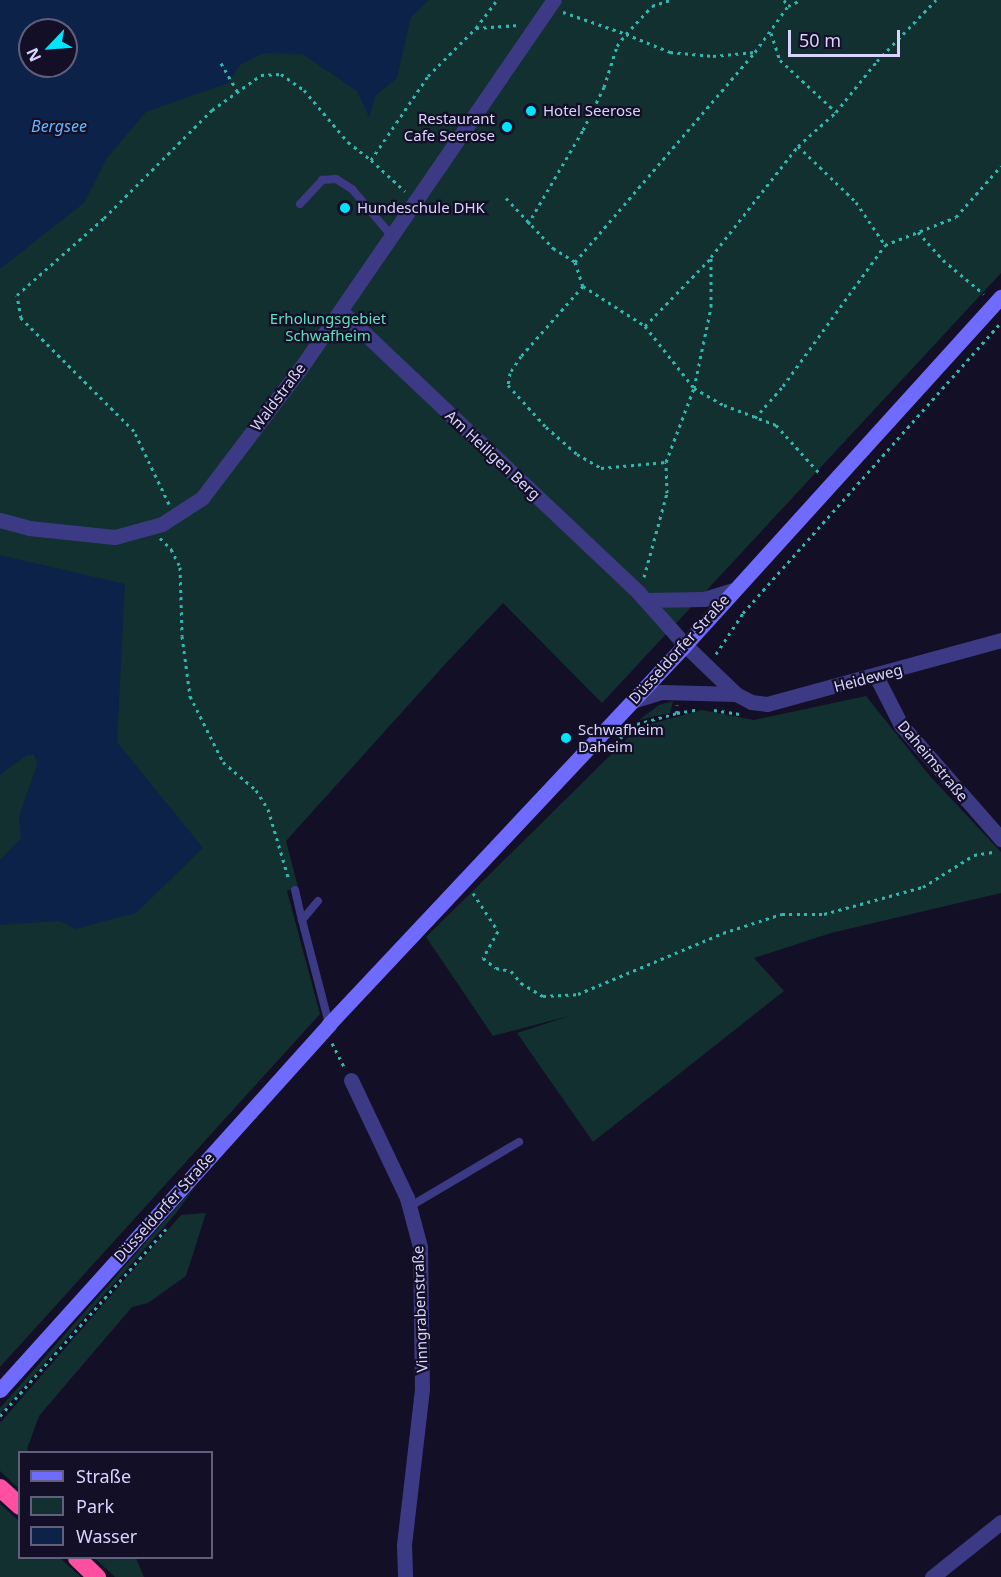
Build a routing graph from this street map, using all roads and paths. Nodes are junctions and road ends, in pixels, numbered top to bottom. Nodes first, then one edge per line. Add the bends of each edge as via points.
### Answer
1 (496, 0) edge
2 (670, 0) edge
3 (784, 0) edge
4 (801, 0) edge
5 (936, 0) edge
6 (552, 3) edge
7 (788, 6) junction
8 (535, 24) junction
9 (476, 28) junction
10 (771, 33) junction
11 (627, 34) junction
12 (755, 52) junction
13 (221, 63) dead end
14 (238, 92) junction
15 (836, 112) junction
16 (798, 146) junction
17 (371, 160) junction
18 (1001, 166) edge
19 (506, 198) dead end
20 (413, 199) junction
21 (300, 204) dead end
22 (528, 224) junction
23 (918, 232) junction
24 (390, 234) junction
25 (885, 245) junction
26 (711, 257) junction
27 (575, 262) junction
28 (583, 286) junction
29 (998, 301) edge
30 (341, 311) junction
31 (1001, 322) edge
32 (645, 326) junction
33 (694, 387) junction
34 (754, 418) junction
35 (666, 462) junction
36 (831, 485) junction
37 (175, 517) junction
38 (0, 520) edge
39 (154, 525) junction
40 (644, 577) dead end
41 (733, 590) junction
42 (645, 600) junction
43 (1001, 640) edge
44 (685, 645) junction
45 (706, 663) junction
46 (876, 676) junction
47 (680, 693) junction
48 (736, 694) junction
49 (632, 701) junction
50 (767, 704) junction
51 (677, 713) junction
52 (617, 740) dead end
53 (1001, 839) edge
54 (1001, 850) edge
55 (467, 886) dead end
56 (295, 890) joint
57 (318, 901) dead end
58 (302, 920) junction
59 (329, 1024) junction
60 (351, 1080) joint
61 (519, 1142) dead end
62 (409, 1207) junction
63 (0, 1390) edge
64 (0, 1488) edge
65 (18, 1504) edge
66 (1001, 1522) edge
67 (79, 1559) edge
68 (97, 1577) edge
69 (405, 1577) edge
70 (932, 1577) edge

1 - 9 path
2 - 11 path via 652,6
3 - 7 path
4 - 7 path
5 - 15 path
6 - 8 street, Waldstraße
6 - 11 path
7 - 10 path
8 - 9 path
8 - 20 street, Waldstraße
9 - 17 path via 428,76
10 - 12 path
10 - 15 path via 780,60
11 - 12 path via 670,52 713,56
11 - 22 path via 617,46 584,130
12 - 27 path
13 - 14 path
14 - 17 path via 261,75 281,74 304,90 348,142
14 - 37 path via 212,110 104,218 17,295 21,318 134,431
15 - 16 path
16 - 25 path via 856,202
16 - 26 path
17 - 20 path
18 - 23 path via 956,217
19 - 22 path
20 - 24 street, Waldstraße
21 - 24 lane via 322,180 336,179 352,189
22 - 27 path
23 - 25 path
23 - 29 path via 943,260
24 - 30 street, Waldstraße
25 - 34 path via 783,386
26 - 32 path
26 - 33 path via 711,307
27 - 28 path
28 - 32 path
28 - 35 path via 521,356 510,373 508,385 546,427 577,454 602,468
29 - 36 main road, Düsseldorfer Straße
30 - 37 street, Waldstraße via 202,498
30 - 42 street, Am Heiligen Berg
31 - 45 path via 743,613 726,642
32 - 33 path
33 - 34 path
33 - 35 path
34 - 36 path via 776,425
35 - 40 path via 667,493
36 - 41 main road, Düsseldorfer Straße
37 - 39 street, Waldstraße
38 - 39 street, Waldstraße via 29,528 115,537
39 - 56 path via 180,567 182,636 190,696 223,762 256,790 268,809 271,830
41 - 42 street via 704,599
41 - 44 main road, Düsseldorfer Straße
42 - 44 street, Am Heiligen Berg
43 - 46 street, Heideweg
44 - 45 street
44 - 49 main road, Düsseldorfer Straße
45 - 48 street
46 - 50 street, Heideweg
46 - 53 street, Daheimstraße via 901,725
47 - 48 street
47 - 49 street via 662,692
47 - 51 path
48 - 50 street via 751,702
49 - 59 main road, Düsseldorfer Straße
50 - 51 path via 749,714 707,708
51 - 52 path via 638,724
54 - 55 path via 974,855 923,887 824,914 782,914 686,947 657,963 635,967 578,994 543,996 520,983 511,971 496,968 483,958 498,931
56 - 58 lane
57 - 58 lane
58 - 59 lane
59 - 60 path via 333,1046
59 - 63 main road, Düsseldorfer Straße
60 - 62 street, Vinngrabenstraße
61 - 62 lane
62 - 69 street, Vinngrabenstraße via 420,1247 422,1389 404,1545
64 - 65 highway
66 - 70 street
67 - 68 highway

